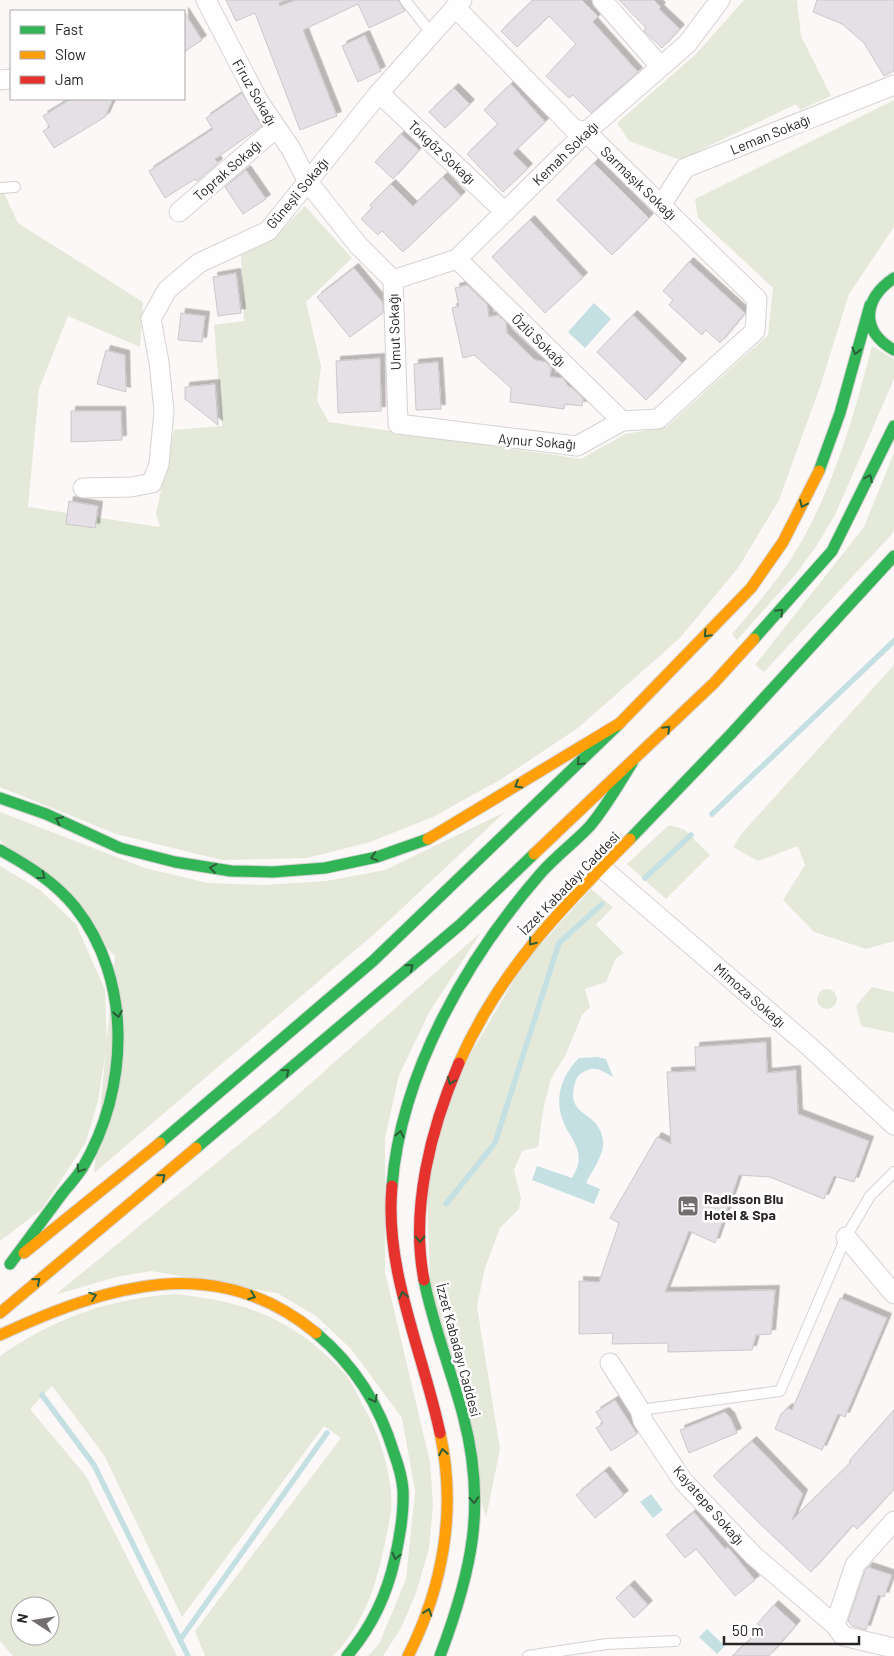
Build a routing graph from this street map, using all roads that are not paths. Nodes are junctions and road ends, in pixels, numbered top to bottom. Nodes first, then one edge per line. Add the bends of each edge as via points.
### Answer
1 (206, 0) edge
2 (405, 0) edge
3 (602, 0) edge
4 (720, 0) edge
5 (458, 4) edge
6 (431, 33) junction
7 (660, 66) junction
8 (894, 84) edge
9 (379, 93) junction
10 (276, 128) junction
11 (586, 132) junction
12 (308, 182) junction
13 (0, 188) edge
14 (14, 188) dead end
15 (662, 204) junction
16 (179, 212) dead end
17 (505, 212) junction
18 (457, 259) junction
19 (894, 267) edge
20 (392, 280) junction
21 (889, 280) edge
22 (757, 300) joint
23 (870, 305) junction
24 (894, 350) edge
25 (622, 421) junction
26 (398, 424) joint
27 (894, 426) edge
28 (83, 488) dead end
29 (894, 556) edge
30 (620, 723) junction
31 (632, 763) junction
32 (0, 798) edge
33 (0, 850) edge
34 (602, 868) junction
35 (894, 1126) edge
36 (894, 1172) edge
37 (846, 1237) junction
38 (10, 1264) junction
39 (0, 1272) edge
40 (894, 1294) edge
41 (0, 1313) edge
42 (0, 1335) edge
43 (610, 1363) dead end
44 (640, 1410) junction
45 (894, 1521) edge
46 (835, 1625) junction
47 (675, 1641) dead end
48 (894, 1648) edge
49 (559, 1653) edge
50 (347, 1656) edge
51 (408, 1656) edge
52 (440, 1656) edge
53 (528, 1656) edge

1 - 10 street, Firuz Sokağı
2 - 6 lane
3 - 7 street
4 - 7 street, Kemah Sokağı via 687,44
5 - 6 street, Güneşli Sokağı
5 - 11 street, Sarmaşık Sokağı via 574,130
6 - 9 street, Güneşli Sokağı
7 - 11 street, Kemah Sokağı
8 - 15 street, Leman Sokağı via 685,168
9 - 12 street, Güneşli Sokağı
9 - 17 street, Tokgöz Sokağı
10 - 12 street, Firuz Sokağı
10 - 16 street, Toprak Sokağı
11 - 15 street, Sarmaşık Sokağı
11 - 17 street, Kemah Sokağı
12 - 20 street, Umut Sokağı via 358,245
12 - 28 street, Güneşli Sokağı via 268,231 199,263 167,290 151,319 164,411 159,464 152,482 131,487
13 - 14 lane
15 - 22 street, Sarmaşık Sokağı
17 - 18 street, Kemah Sokağı
18 - 20 street, Kemah Sokağı
18 - 25 street, Özlü Sokağı
19 - 21 main road
20 - 26 street, Umut Sokağı
21 - 23 main road via 875,292
22 - 25 street, Aynur Sokağı via 755,331 658,419
23 - 24 main road via 872,329
23 -> 30 main road via 830,440 784,541 751,588
25 - 26 street, Aynur Sokağı via 577,446
31 -> 27 main road via 714,683 816,571 844,530
29 - 34 main road, İzzet Kabadayı Caddesi via 675,795
30 -> 32 main road via 433,836 377,857 325,868 231,871 175,862 120,848 46,814
30 -> 38 main road via 373,961 138,1162
41 -> 31 main road via 461,924
51 -> 31 main road via 419,1636 436,1588 446,1532 446,1472 436,1415 393,1253 394,1158 407,1100 430,1038 462,982 537,878 591,824
33 -> 38 main road via 48,880 75,907 108,971 120,1022 115,1086 103,1124 82,1168
34 - 35 street, Mimoza Sokağı via 811,1048
34 -> 52 main road, İzzet Kabadayı Caddesi via 551,920 508,972 464,1048 437,1117 429,1148 419,1222 420,1257 438,1339 460,1402 471,1462 475,1512 472,1551 460,1602
36 - 37 lane via 870,1196
37 - 40 street
37 - 44 lane via 780,1391
38 - 39 main road
42 -> 50 main road via 94,1296 133,1285 185,1282 230,1288 272,1303 313,1329 350,1364 371,1394 388,1427 403,1490 400,1538 389,1588 371,1626
43 - 44 street, Kayatepe Sokağı
44 - 46 street, Kayatepe Sokağı via 643,1420 683,1481 754,1556
45 - 46 street via 855,1565
46 - 48 street, Kayatepe Sokağı via 843,1636
47 - 49 lane via 607,1644
49 - 53 lane

